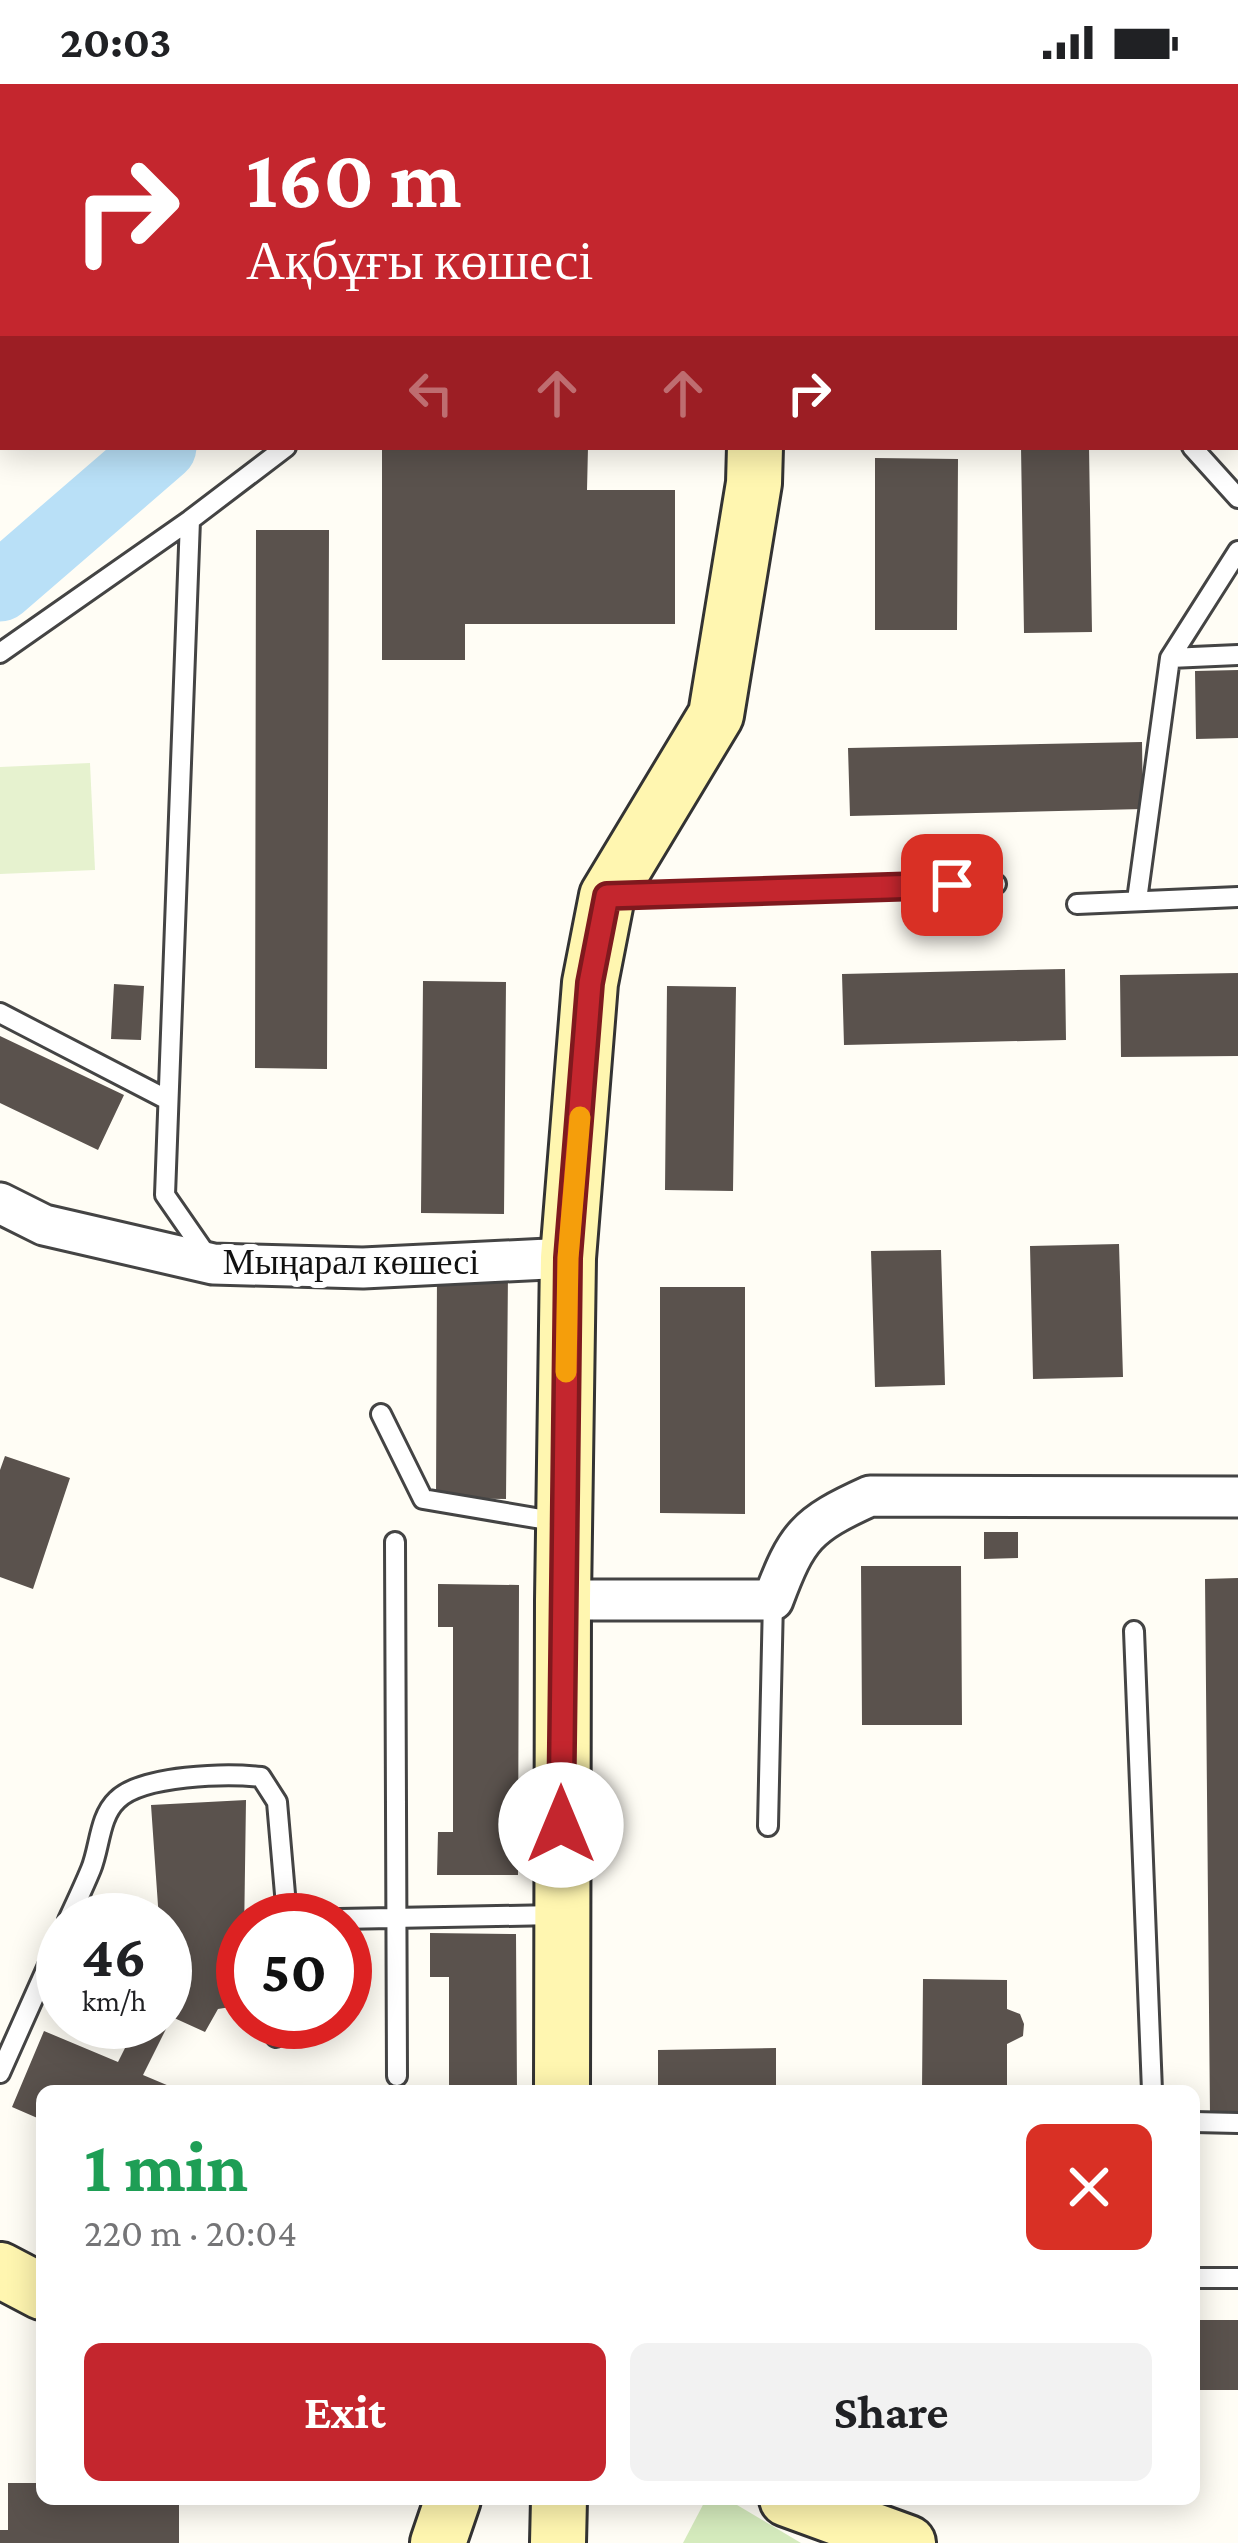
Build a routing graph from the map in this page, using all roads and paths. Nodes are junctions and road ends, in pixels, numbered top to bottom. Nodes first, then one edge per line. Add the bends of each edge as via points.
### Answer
1 (282, 450) edge
2 (755, 450) edge
3 (1195, 450) edge
4 (1238, 498) edge
5 (190, 520) junction
6 (1238, 551) edge
7 (0, 653) edge
8 (1238, 655) edge
9 (1169, 658) junction
10 (996, 884) dead end
11 (607, 896) junction
12 (1238, 897) edge
13 (1137, 900) junction
14 (1077, 904) dead end
15 (0, 1013) edge
16 (166, 1100) junction
17 (0, 1203) edge
18 (568, 1258) junction
19 (213, 1264) junction
20 (381, 1414) dead end
21 (1238, 1497) edge
22 (564, 1523) junction
23 (395, 1542) dead end
24 (562, 1600) junction
25 (773, 1600) junction
26 (1134, 1631) dead end
27 (768, 1826) dead end
28 (80, 1893) edge
29 (285, 1893) edge
30 (561, 1915) junction
31 (396, 1916) junction
32 (372, 1917) edge
33 (36, 1992) edge
34 (0, 2073) edge
35 (397, 2076) dead end
36 (562, 2085) edge
37 (1152, 2085) edge
38 (1200, 2122) edge
39 (1238, 2122) edge
40 (1200, 2278) edge
41 (1238, 2278) edge
42 (451, 2505) edge
43 (559, 2505) edge
44 (804, 2505) edge
45 (438, 2543) edge
46 (558, 2543) edge
47 (908, 2543) edge

1 - 5 lane
2 - 11 main road via 716,715
3 - 4 lane
5 - 7 lane
5 - 16 lane
6 - 9 lane
8 - 9 lane
9 - 13 lane
10 - 11 lane
11 - 18 main road via 590,983
12 - 13 lane
13 - 14 lane
15 - 16 lane
16 - 19 lane via 165,1195
17 - 19 street, Мыңарал көшесі via 44,1225
18 - 19 street, Мыңарал көшесі via 363,1268
18 - 22 main road
20 - 22 lane via 423,1499
21 - 25 street via 870,1496 832,1513 793,1546
22 - 24 main road
23 - 31 lane
24 - 25 street
24 - 30 main road
25 - 27 lane
26 - 37 lane
28 - 29 lane via 118,1798 228,1773 261,1777 277,1802
30 - 31 lane
30 - 36 main road
31 - 32 lane
31 - 35 lane
33 - 34 lane
38 - 39 lane
40 - 41 lane
42 - 45 main road
43 - 46 main road
44 - 47 main road

